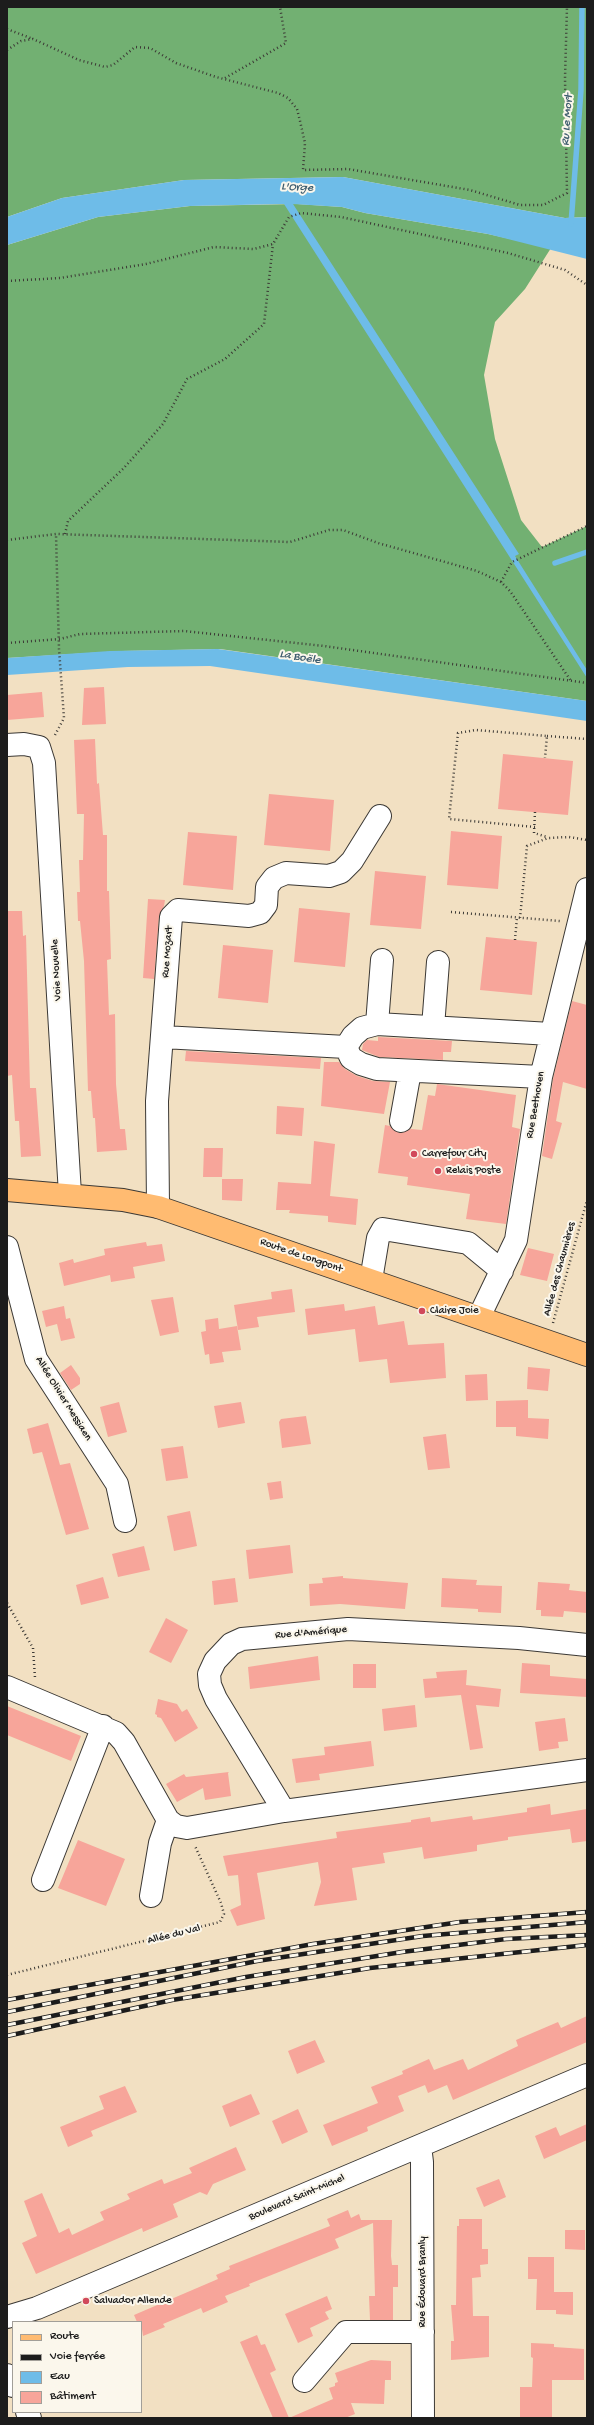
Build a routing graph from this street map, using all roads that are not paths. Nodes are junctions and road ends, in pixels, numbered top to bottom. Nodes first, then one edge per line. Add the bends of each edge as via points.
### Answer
1 (7, 745) edge
2 (380, 816) dead end
3 (587, 889) edge
4 (382, 960) dead end
5 (438, 962) dead end
6 (377, 1024) junction
7 (433, 1027) junction
8 (551, 1034) junction
9 (162, 1037) junction
10 (346, 1047) junction
11 (410, 1071) junction
12 (541, 1077) junction
13 (401, 1121) dead end
14 (7, 1190) edge
15 (70, 1194) junction
16 (158, 1207) junction
17 (7, 1247) edge
18 (502, 1272) junction
19 (371, 1280) junction
20 (479, 1317) junction
21 (587, 1355) edge
22 (125, 1521) dead end
23 (587, 1645) edge
24 (7, 1687) edge
25 (103, 1726) junction
26 (587, 1770) edge
27 (284, 1811) junction
28 (177, 1825) junction
29 (43, 1880) dead end
30 (151, 1896) dead end
31 (587, 2075) edge
32 (420, 2146) junction
33 (7, 2318) edge
34 (423, 2332) junction
35 (7, 2375) edge
36 (304, 2381) dead end
37 (12, 2384) edge
38 (423, 2418) edge

1 - 15 street, Voie Nouvelle via 24,744 39,747 44,763
2 - 9 street, Rue Mozart via 352,861 341,872 329,876 286,873 274,878 267,887 266,905 260,913 249,916 178,910 171,917
3 - 8 street, Rue Beethoven
4 - 6 street
5 - 7 street
6 - 7 street
6 - 10 street via 362,1028 352,1036
7 - 8 street
8 - 12 street, Rue Beethoven
9 - 10 street
9 - 16 street, Rue Mozart via 157,1101
10 - 11 street via 351,1058 361,1064 377,1069
11 - 12 street
11 - 13 street
12 - 18 street, Rue Beethoven via 516,1240
14 - 15 main road, Route de Longpont
15 - 16 main road, Route de Longpont
16 - 19 main road, Route de Longpont
17 - 22 street, Allée Olivier Messiaen via 36,1359 117,1484
18 - 19 street via 468,1243 383,1229 378,1238
18 - 20 street, Rue Beethoven
19 - 20 main road, Route de Longpont
20 - 21 main road, Route de Longpont
23 - 27 street, Rue d'Amérique via 519,1638 348,1629 242,1639 231,1644 215,1661 209,1674 210,1685
24 - 25 street
25 - 28 street via 116,1733 124,1742
25 - 29 street
26 - 27 street
27 - 28 street
28 - 30 street via 160,1843
31 - 32 street, Boulevard Saint-Michel
32 - 33 street, Boulevard Saint-Michel
32 - 34 street, Rue Édouard Branly
34 - 36 street via 346,2332
34 - 38 street, Rue Édouard Branly
35 - 37 street

